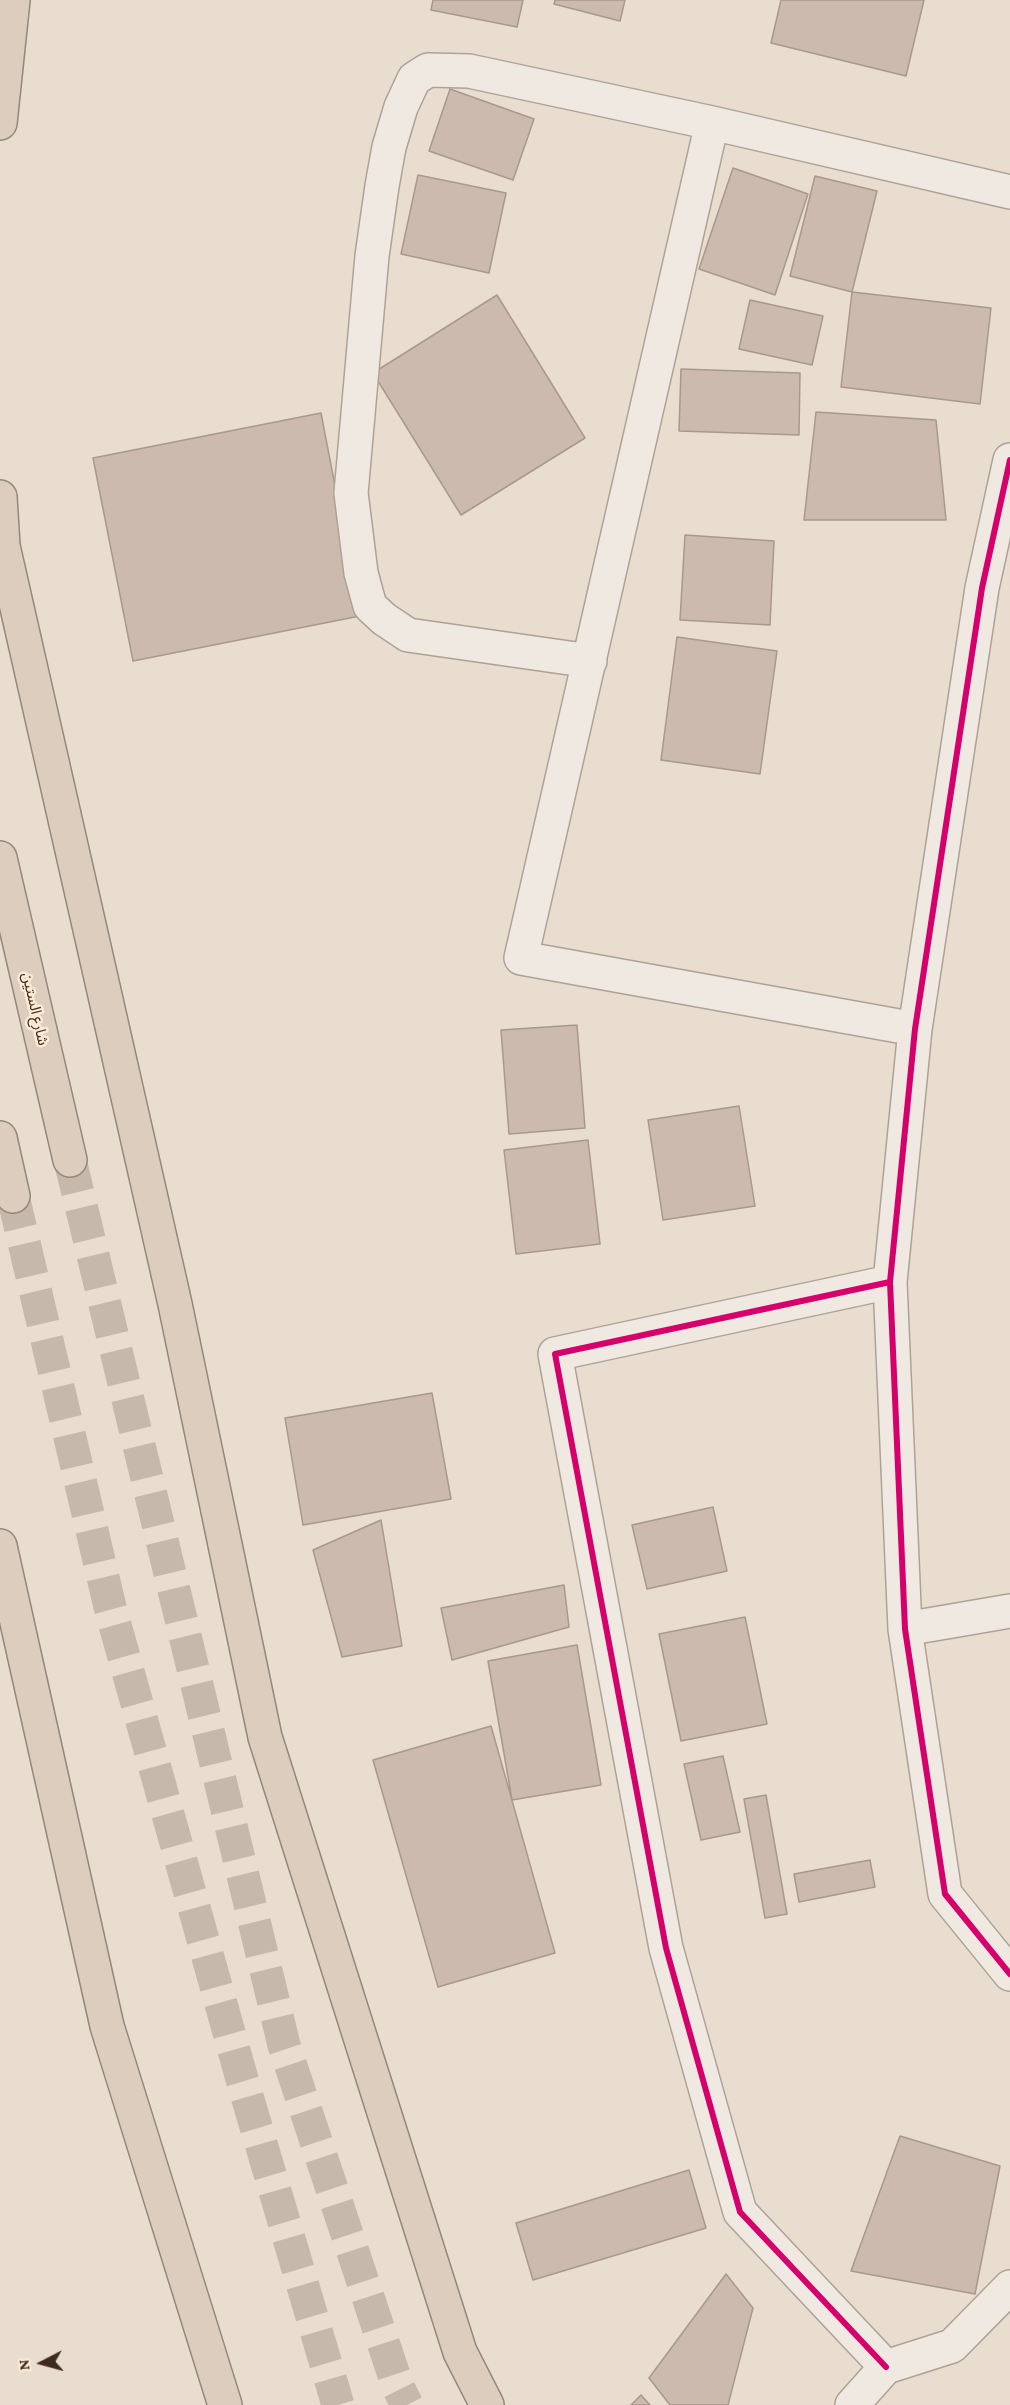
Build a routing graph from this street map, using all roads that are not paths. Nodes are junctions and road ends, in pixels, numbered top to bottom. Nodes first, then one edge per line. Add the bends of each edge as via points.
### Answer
1 (13, 0) edge
2 (0, 123) edge
3 (712, 123) junction
4 (1010, 192) edge
5 (1010, 460) edge
6 (0, 497) edge
7 (996, 591) edge
8 (590, 661) junction
9 (0, 858) edge
10 (915, 1029) junction
11 (0, 1138) edge
12 (70, 1160) tunnel mouth
13 (13, 1196) tunnel mouth
14 (890, 1282) junction
15 (0, 1546) edge
16 (1010, 1611) edge
17 (905, 1629) junction
18 (1010, 1974) edge
19 (1010, 2287) edge
20 (886, 2367) junction
21 (225, 2405) edge
22 (488, 2405) edge
23 (852, 2405) edge

1 - 2 highway
3 - 4 street
3 - 8 street
3 - 8 street via 469,71 428,70 414,79 389,147 372,256 351,493 361,573 370,606 408,635
5 - 7 street
6 - 22 highway via 3,546 173,1293 265,1737 460,2352
7 - 10 street
8 - 10 street via 521,958
9 - 12 highway, شارع الستين
10 - 14 street
11 - 13 highway
14 - 17 street
14 - 20 street via 555,1354 666,1948 740,2212
15 - 21 highway via 107,2026
16 - 17 street
17 - 18 street via 945,1894
19 - 20 street via 952,2346
20 - 23 street

